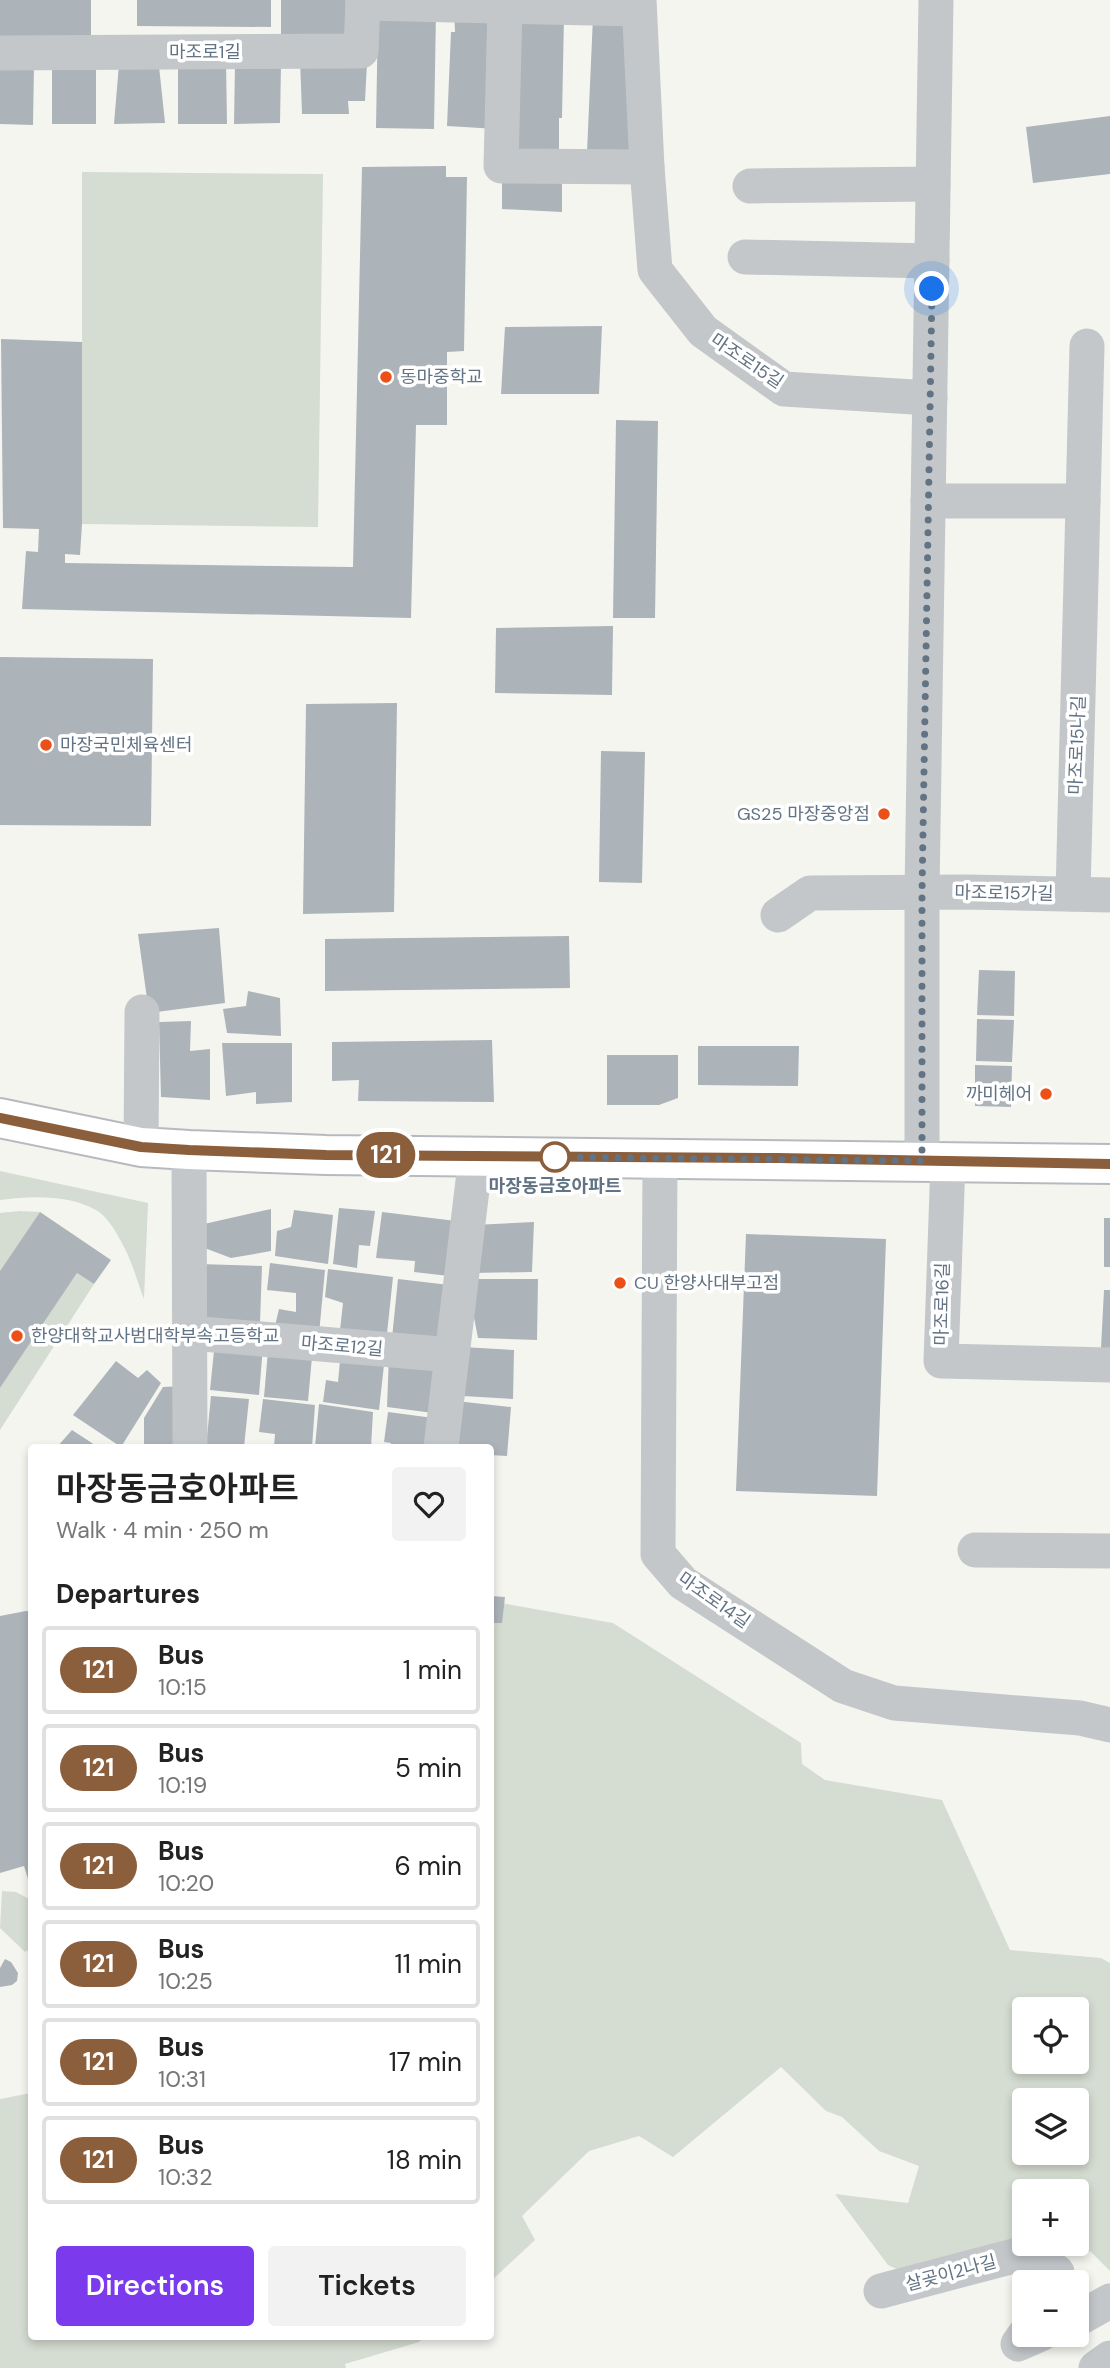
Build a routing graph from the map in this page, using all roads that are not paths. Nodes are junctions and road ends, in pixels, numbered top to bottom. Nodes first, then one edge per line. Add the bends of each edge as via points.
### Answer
1 (936, 0) edge
2 (363, 2) edge
3 (639, 5) edge
4 (505, 6) junction
5 (0, 53) edge
6 (647, 167) junction
7 (933, 184) junction
8 (750, 186) dead end
9 (745, 257) dead end
10 (932, 261) junction
11 (1087, 346) dead end
12 (930, 398) junction
13 (928, 501) junction
14 (1083, 501) junction
15 (1096, 595) edge
16 (922, 892) junction
17 (1073, 894) junction
18 (1110, 895) edge
19 (778, 915) dead end
20 (142, 1012) dead end
21 (0, 1118) edge
22 (141, 1147) junction
23 (189, 1150) junction
24 (476, 1156) junction
25 (660, 1158) junction
26 (935, 1161) junction
27 (1110, 1164) edge
28 (190, 1333) junction
29 (452, 1355) junction
30 (1110, 1365) edge
31 (190, 1444) edge
32 (441, 1444) edge
33 (975, 1550) dead end
34 (1110, 1551) edge
35 (1110, 1725) edge
36 (1047, 2270) edge
37 (881, 2291) dead end
38 (1110, 2301) edge
39 (1089, 2313) edge
40 (1110, 2358) edge
41 (1096, 2368) edge

1 - 7 street
2 - 4 street, 마조로1길
2 - 5 street, 마조로1길 via 361,51
3 - 4 street, 마조로1길
3 - 6 street, 마조로15길
4 - 6 street via 501,166
6 - 12 street, 마조로15길 via 655,270 703,331 784,390
7 - 8 street
7 - 10 street
9 - 10 street
10 - 12 street
11 - 14 street, 마조로15나길
12 - 13 street
13 - 14 street
13 - 16 street
14 - 15 street, 마조로15나길
15 - 17 street, 마조로15나길
16 - 17 street, 마조로15가길
16 - 19 street, 마조로15가길 via 810,893
16 - 26 street
17 - 18 street, 마조로15가길
20 - 22 street
21 - 22 main road
22 - 23 main road
23 - 24 main road
23 - 28 street
24 - 25 main road
24 - 29 street
25 - 26 main road
25 - 35 street, 마조로14길 via 658,1554 682,1583 843,1686 894,1703 1080,1718
26 - 27 main road
26 - 30 street, 마조로16길 via 941,1361
28 - 29 street, 마조로12길
28 - 31 street
29 - 32 street
33 - 34 street
36 - 37 street, 살곶이2나길 via 1025,2253
38 - 39 street
40 - 41 street

